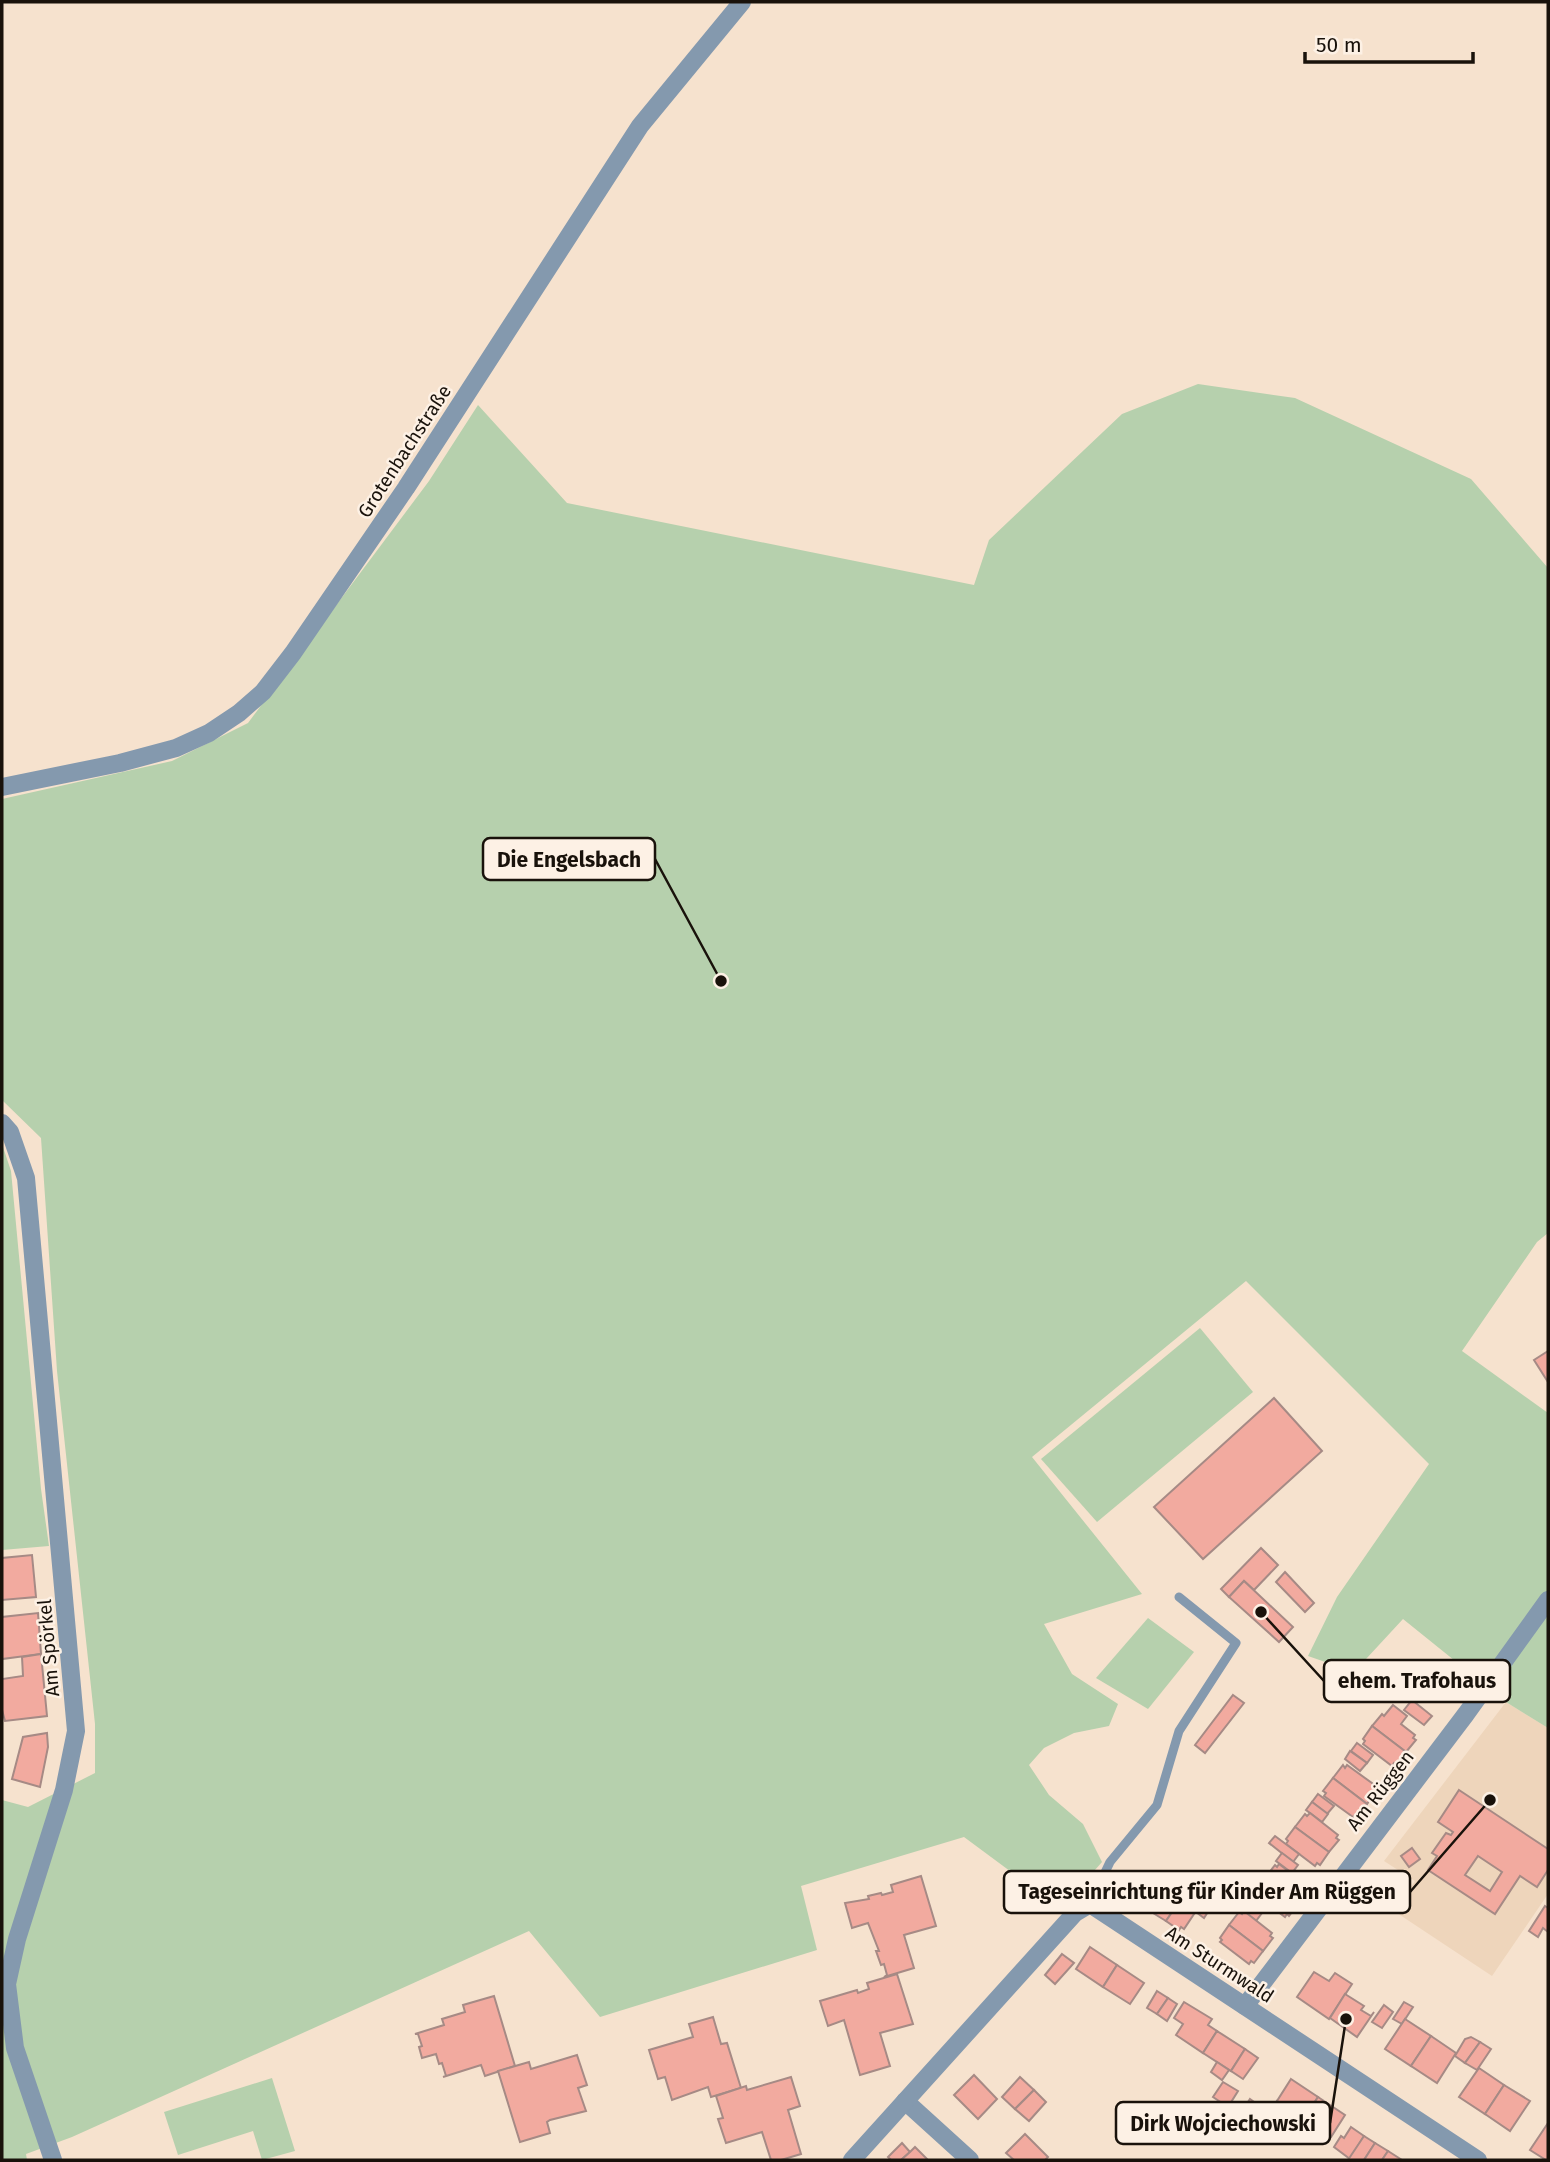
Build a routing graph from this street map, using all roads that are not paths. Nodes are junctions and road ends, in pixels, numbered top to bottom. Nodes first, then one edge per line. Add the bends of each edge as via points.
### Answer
1 (742, 2) edge
2 (2, 787) edge
3 (2, 1123) edge
4 (1179, 1597) dead end
5 (1548, 1600) edge
6 (1090, 1904) junction
7 (1244, 2006) junction
8 (8, 2050) edge
9 (905, 2101) junction
10 (54, 2160) edge
11 (852, 2160) edge
12 (970, 2160) edge
13 (1478, 2160) edge

1 - 2 street, Grotenbachstraße via 640,126 405,488 263,692 209,733 176,748
3 - 8 street, Am Spörkel via 10,1132 26,1178 76,1731 64,1790 20,1927 7,1984
4 - 6 lane via 1236,1643 1179,1731 1157,1805 1110,1862
5 - 7 street, Am Rüggen
6 - 7 street, Am Sturmwald
6 - 9 street via 1075,1913
7 - 13 street, Am Sturmwald
8 - 10 street, Am Spörkel
9 - 11 street
9 - 12 street

